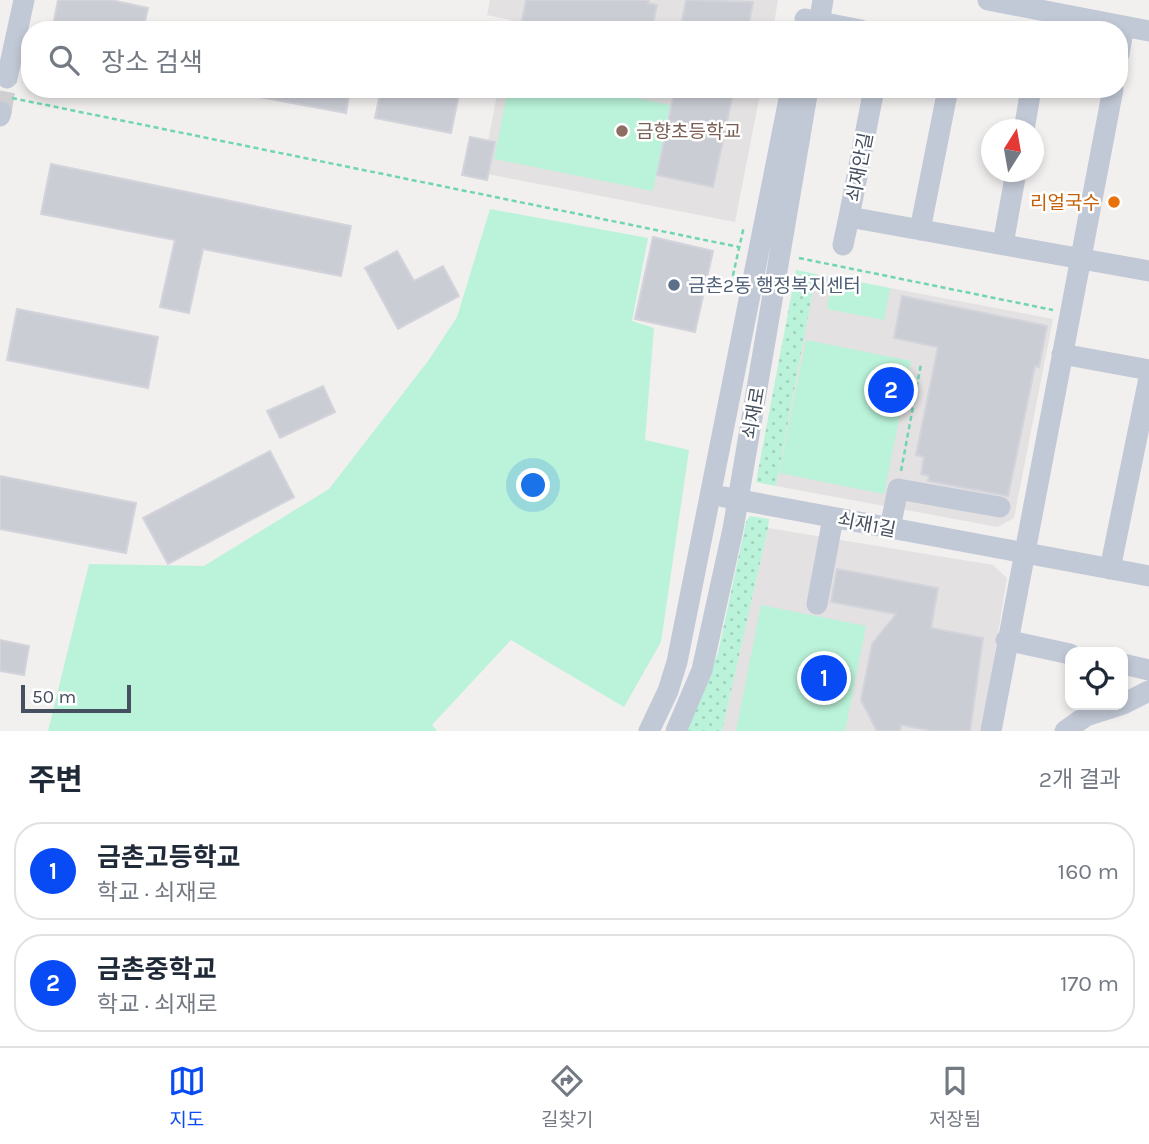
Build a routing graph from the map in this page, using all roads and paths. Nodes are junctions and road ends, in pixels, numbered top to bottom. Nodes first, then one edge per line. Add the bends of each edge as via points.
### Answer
1 (24, 0) edge
2 (824, 0) edge
3 (988, 0) edge
4 (811, 20) edge
5 (1098, 21) edge
6 (1128, 27) edge
7 (1149, 31) edge
8 (789, 98) edge
9 (806, 98) edge
10 (872, 98) edge
11 (946, 98) edge
12 (1029, 98) edge
13 (1110, 98) edge
14 (3, 101) edge
15 (1026, 119) edge
16 (1014, 182) edge
17 (747, 216) dead end
18 (849, 217) junction
19 (639, 227) dead end
20 (920, 230) junction
21 (1003, 244) junction
22 (843, 245) dead end
23 (739, 247) junction
24 (791, 256) dead end
25 (1081, 257) junction
26 (1149, 271) edge
27 (732, 284) dead end
28 (1070, 313) junction
29 (1062, 354) junction
30 (921, 364) dead end
31 (1149, 370) edge
32 (1149, 378) edge
33 (898, 488) junction
34 (711, 495) junction
35 (738, 500) junction
36 (1000, 507) dead end
37 (833, 518) junction
38 (890, 528) junction
39 (1023, 553) junction
40 (1110, 569) junction
41 (1149, 576) edge
42 (817, 604) dead end
43 (1006, 640) junction
44 (1065, 652) edge
45 (1128, 665) edge
46 (1149, 670) edge
47 (1149, 691) edge
48 (1128, 701) edge
49 (1104, 710) edge
50 (649, 731) edge
51 (676, 731) edge
52 (991, 731) edge
53 (1065, 731) edge

1 - 14 street
2 - 4 street
3 - 5 street
6 - 7 street
8 - 34 street
9 - 35 street, 쇠재로
10 - 18 street, 쇠재안길
11 - 20 street
12 - 15 street
13 - 25 street
14 - 23 path
16 - 21 street
17 - 23 path
18 - 20 street, 쇠재안길
18 - 22 street
19 - 23 path
20 - 21 street, 쇠재안길
21 - 25 street, 쇠재안길
23 - 27 path
24 - 28 path
25 - 26 street, 쇠재안길
25 - 28 street
28 - 29 street
29 - 31 street
29 - 39 street
30 - 33 path
32 - 40 street
33 - 36 street
33 - 38 street
34 - 35 street, 쇠재1길
34 - 50 street via 677,662
35 - 37 street, 쇠재1길
35 - 51 street, 쇠재로 via 702,670
37 - 38 street, 쇠재1길
37 - 42 street
38 - 39 street, 쇠재1길
39 - 40 street, 쇠재1길
39 - 43 street
40 - 41 street, 쇠재1길
43 - 44 street
43 - 52 street
45 - 46 street
47 - 48 street
49 - 53 street

